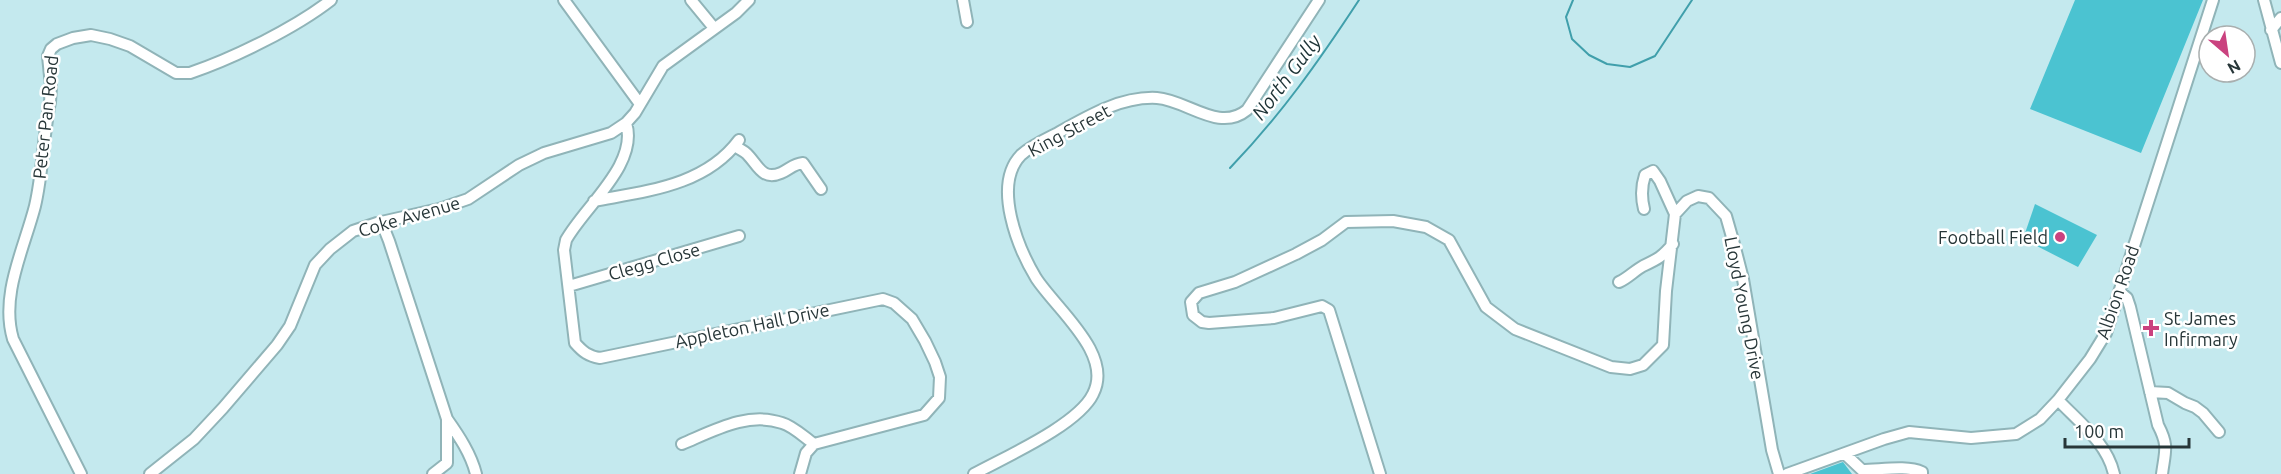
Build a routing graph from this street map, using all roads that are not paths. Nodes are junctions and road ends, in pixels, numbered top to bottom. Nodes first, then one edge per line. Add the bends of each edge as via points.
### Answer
1 (330, 0) edge
2 (564, 0) edge
3 (691, 0) edge
4 (749, 0) edge
5 (963, 0) edge
6 (1319, 0) edge
7 (2213, 0) edge
8 (2264, 0) edge
9 (2281, 18) edge
10 (967, 22) dead end
11 (714, 28) junction
12 (2271, 30) junction
13 (2281, 63) edge
14 (640, 104) junction
15 (626, 123) junction
16 (821, 189) dead end
17 (594, 201) junction
18 (1644, 209) dead end
19 (1676, 214) junction
20 (377, 223) junction
21 (739, 236) dead end
22 (1673, 244) junction
23 (1619, 282) dead end
24 (569, 286) junction
25 (2121, 293) junction
26 (2150, 392) junction
27 (2058, 400) junction
28 (447, 419) junction
29 (2219, 432) dead end
30 (682, 444) dead end
31 (814, 444) junction
32 (1845, 454) junction
33 (81, 474) edge
34 (150, 474) edge
35 (433, 474) edge
36 (476, 474) edge
37 (800, 474) edge
38 (974, 474) edge
39 (1380, 474) edge
40 (1779, 474) edge
41 (1787, 474) edge
42 (1922, 474) edge
43 (2114, 474) edge
44 (2162, 474) edge

1 - 33 street, Peter Pan Road via 274,35 190,74 176,73 130,46 91,35 65,40 51,49 51,86 35,205 7,309 13,339
2 - 14 street
3 - 11 street
4 - 11 street, Coke Avenue
5 - 10 street
6 - 38 street, King Street via 1241,116 1222,119 1160,98 1127,102 1089,116 1021,156 1008,178 1007,192 1022,250 1037,279 1083,338 1096,361 1098,379 1081,411
7 - 25 street, Albion Road
8 - 12 street
9 - 12 street
11 - 14 street, Coke Avenue via 663,66
12 - 13 street
14 - 15 street, Coke Avenue
15 - 17 street, Appleton Hall Drive via 629,141 620,166
15 - 20 street, Coke Avenue via 611,132 536,157 468,199
16 - 17 street via 803,163 769,176 760,172 737,143 703,173 666,188
17 - 24 street, Appleton Hall Drive via 566,240
18 - 19 street via 1642,184 1645,175 1653,171
19 - 22 street
19 - 40 street, Lloyd Young Drive via 1687,201 1698,196 1709,198 1726,216 1743,279
20 - 28 street via 389,241
20 - 34 street, Coke Avenue via 353,231 315,265 290,326 277,345 194,439
21 - 24 street, Clegg Close
22 - 23 street via 1658,260
22 - 39 street via 1663,345 1643,365 1630,369 1611,367 1515,329 1486,307 1449,240 1426,227 1393,221 1346,222 1322,240 1262,271 1199,293 1191,302 1193,315 1209,323 1274,318 1322,306 1329,310
24 - 31 street, Appleton Hall Drive via 575,344 588,356 600,358 828,308 883,299 894,303 912,319 935,362 940,377 939,398 924,415
25 - 26 street via 2130,307
25 - 27 street, Albion Road via 2106,333
26 - 29 street via 2168,393 2195,406
26 - 44 street via 2167,445
27 - 32 street, Albion Road via 2040,419 2016,434 1971,438 1910,432
27 - 43 street via 2102,445
28 - 35 street via 447,463
28 - 36 street via 464,443
30 - 31 street via 745,419 765,419 784,423
31 - 37 street via 806,453
32 - 41 street, Albion Road
32 - 42 street via 1862,470 1912,467

